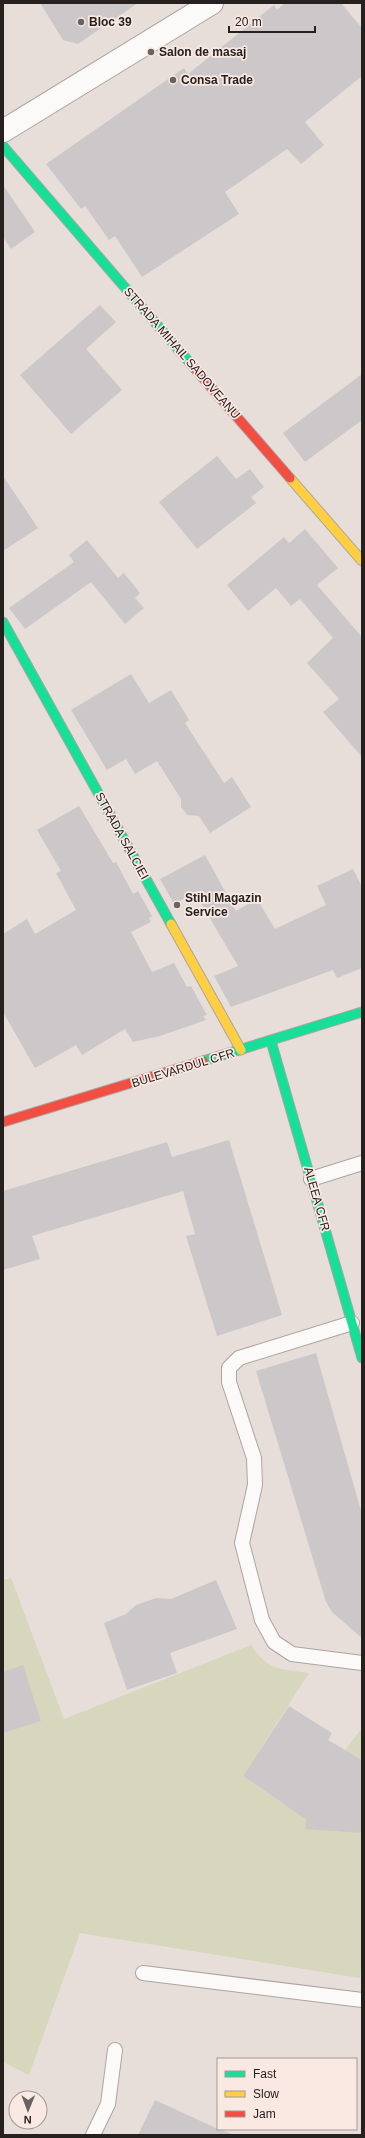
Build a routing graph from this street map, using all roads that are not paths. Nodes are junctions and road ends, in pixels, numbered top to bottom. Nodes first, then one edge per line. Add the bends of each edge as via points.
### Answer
1 (212, 3) edge
2 (3, 132) edge
3 (3, 146) edge
4 (362, 561) edge
5 (3, 622) edge
6 (362, 1012) edge
7 (271, 1041) junction
8 (242, 1050) junction
9 (3, 1122) edge
10 (362, 1163) edge
11 (311, 1179) junction
12 (352, 1323) junction
13 (362, 1358) edge
14 (362, 1663) edge
15 (142, 1973) dead end
16 (362, 2000) edge
17 (115, 2050) dead end
18 (93, 2135) edge

1 - 2 street
3 - 4 street, STRADA MIHAIL SADOVEANU
5 - 8 street, STRADA SALCIEI
6 - 7 street, BULEVARDUL CFR
7 - 8 street, BULEVARDUL CFR
7 - 11 street, ALEEA CFR
8 - 9 street, BULEVARDUL CFR
10 - 11 lane
11 - 12 street, ALEEA CFR
12 - 13 street, ALEEA CFR
12 - 14 lane via 239,1358 229,1368 229,1382 254,1458 255,1485 242,1543 262,1620 274,1642 292,1654
15 - 16 lane
17 - 18 lane via 108,2104

